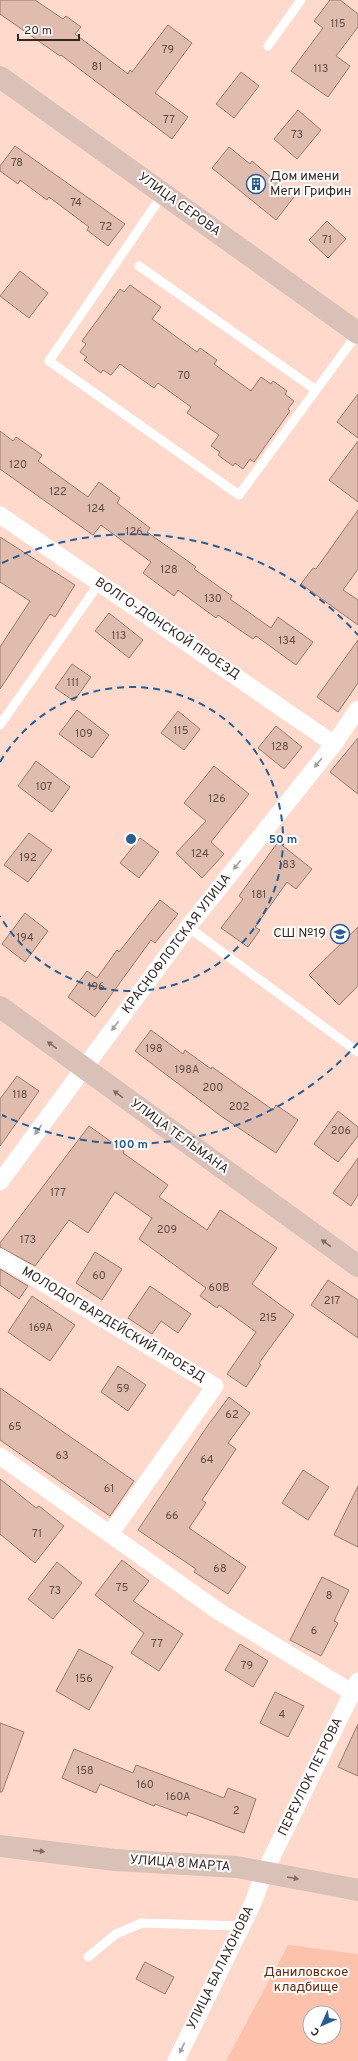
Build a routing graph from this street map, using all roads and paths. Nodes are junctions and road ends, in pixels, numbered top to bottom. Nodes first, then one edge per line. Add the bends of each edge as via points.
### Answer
1 (301, 0) edge
2 (268, 46) dead end
3 (0, 77) edge
4 (163, 194) junction
5 (139, 266) dead end
6 (358, 333) edge
7 (316, 390) junction
8 (0, 515) edge
9 (100, 582) junction
10 (358, 710) edge
11 (0, 725) edge
12 (334, 744) junction
13 (188, 927) junction
14 (0, 1008) edge
15 (358, 1052) edge
16 (83, 1068) junction
17 (0, 1182) edge
18 (0, 1257) edge
19 (358, 1266) edge
20 (0, 1456) edge
21 (110, 1534) junction
22 (355, 1687) edge
23 (0, 1846) edge
24 (264, 1873) junction
25 (358, 1890) edge
26 (242, 1926) junction
27 (88, 1957) dead end
28 (176, 2061) edge

1 - 2 lane
3 - 4 street, УЛИЦА СЕРОВА
4 - 6 street, УЛИЦА СЕРОВА
4 - 7 lane via 49,361 239,495
5 - 7 lane
6 - 7 lane
8 - 9 street, ВОЛГО-ДОНСКОЙ ПРОЕЗД
9 - 11 lane
9 - 12 street, ВОЛГО-ДОНСКОЙ ПРОЕЗД
10 - 12 street, КРАСНОФЛОТСКАЯ УЛИЦА
12 -> 13 street, КРАСНОФЛОТСКАЯ УЛИЦА
13 - 15 lane
13 -> 16 street, КРАСНОФЛОТСКАЯ УЛИЦА
16 -> 14 street, УЛИЦА ТЕЛЬМАНА
16 -> 17 street, КРАСНОФЛОТСКАЯ УЛИЦА
19 -> 16 street, УЛИЦА ТЕЛЬМАНА
18 - 21 street, МОЛОДОГВАРДЕЙСКИЙ ПРОЕЗД via 215,1386
20 - 21 street
21 - 22 street via 218,1611
22 - 24 street, ПЕРЕУЛОК ПЕТРОВА
23 -> 24 street, УЛИЦА 8 МАРТА via 115,1860 237,1868
24 -> 25 street, УЛИЦА 8 МАРТА
24 - 26 street, УЛИЦА БАЛАХОНОВА
26 - 27 lane via 142,1923 116,1934
26 -> 28 street, УЛИЦА БАЛАХОНОВА

